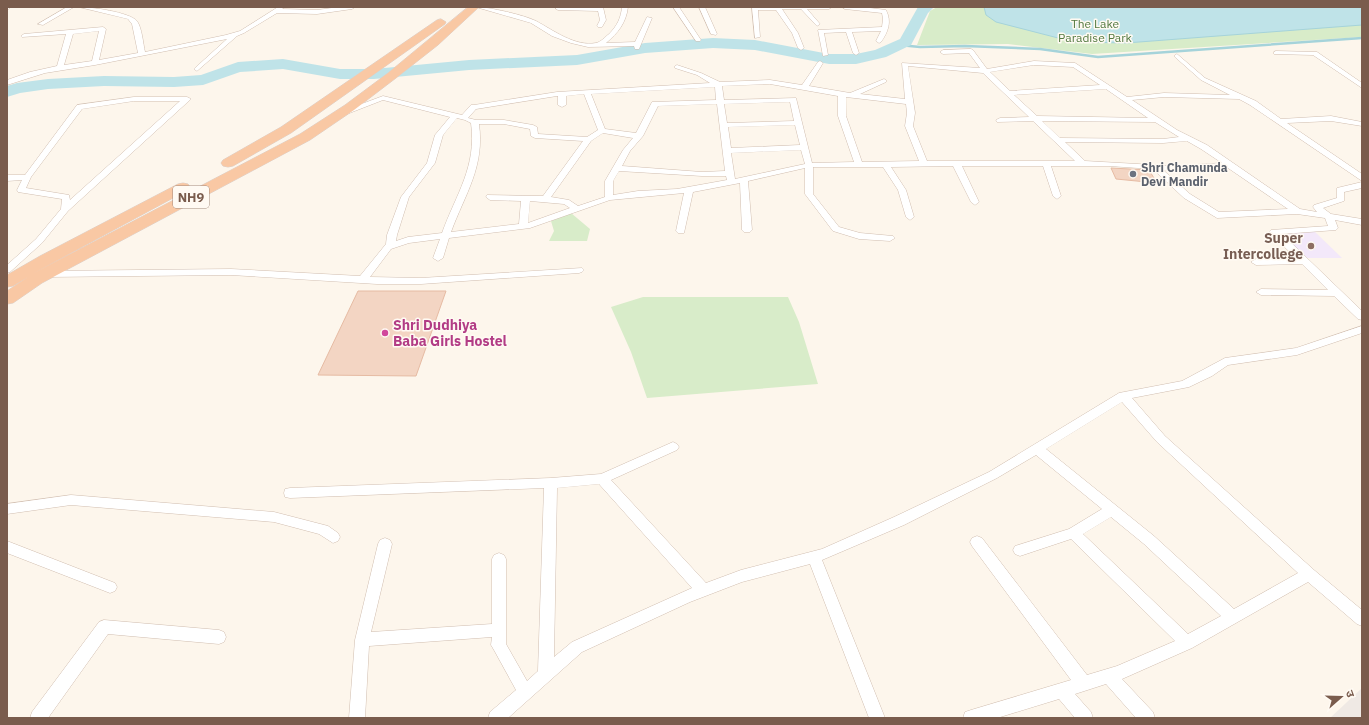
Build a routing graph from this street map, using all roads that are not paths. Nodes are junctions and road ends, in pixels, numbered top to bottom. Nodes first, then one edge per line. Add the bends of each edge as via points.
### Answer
1 (71, 7) edge
2 (82, 7) edge
3 (352, 7) edge
4 (459, 7) edge
5 (474, 7) edge
6 (478, 7) edge
7 (625, 7) edge
8 (676, 7) edge
9 (702, 7) edge
10 (802, 7) edge
11 (829, 7) edge
12 (845, 7) edge
13 (558, 8) dead end
14 (600, 8) edge
15 (755, 8) edge
16 (778, 8) edge
17 (279, 9) edge
18 (879, 9) edge
19 (649, 18) dead end
20 (41, 24) dead end
21 (817, 24) dead end
22 (600, 26) dead end
23 (886, 29) junction
24 (850, 31) junction
25 (70, 32) junction
26 (236, 34) junction
27 (714, 34) dead end
28 (24, 36) dead end
29 (757, 37) dead end
30 (698, 40) dead end
31 (879, 42) dead end
32 (588, 45) junction
33 (599, 45) junction
34 (801, 48) dead end
35 (943, 52) dead end
36 (856, 53) dead end
37 (1276, 53) dead end
38 (142, 54) junction
39 (595, 54) dead end
40 (825, 55) dead end
41 (1177, 56) dead end
42 (95, 63) junction
43 (820, 63) dead end
44 (677, 67) dead end
45 (60, 69) junction
46 (197, 69) dead end
47 (985, 71) junction
48 (728, 74) dead end
49 (884, 81) dead end
50 (7, 83) edge
51 (730, 83) junction
52 (718, 84) junction
53 (1362, 86) edge
54 (1108, 87) junction
55 (804, 88) junction
56 (586, 92) junction
57 (1008, 93) junction
58 (562, 94) junction
59 (842, 94) junction
60 (851, 95) junction
61 (1240, 97) junction
62 (1124, 99) junction
63 (720, 102) junction
64 (909, 102) junction
65 (562, 105) dead end
66 (344, 113) junction
67 (454, 116) junction
68 (464, 118) junction
69 (1035, 119) junction
70 (1000, 120) dead end
71 (1155, 120) junction
72 (1279, 121) junction
73 (475, 122) junction
74 (798, 123) junction
75 (1362, 124) edge
76 (724, 125) junction
77 (602, 131) junction
78 (639, 136) junction
79 (1187, 138) junction
80 (588, 139) junction
81 (1059, 140) junction
82 (804, 147) junction
83 (727, 151) junction
84 (1046, 163) junction
85 (809, 164) junction
86 (859, 164) junction
87 (885, 164) junction
88 (924, 164) junction
89 (956, 164) junction
90 (1083, 164) junction
91 (1231, 165) junction
92 (1155, 167) junction
93 (617, 168) junction
94 (27, 177) junction
95 (731, 177) junction
96 (7, 178) edge
97 (1362, 178) edge
98 (744, 179) junction
99 (1362, 185) edge
100 (689, 190) junction
101 (1057, 196) dead end
102 (490, 197) dead end
103 (526, 198) junction
104 (609, 198) junction
105 (545, 199) junction
106 (975, 202) dead end
107 (65, 209) junction
108 (577, 209) junction
109 (1297, 210) junction
110 (910, 217) dead end
111 (1329, 217) junction
112 (1362, 222) edge
113 (523, 226) junction
114 (747, 230) dead end
115 (680, 231) dead end
116 (445, 236) junction
117 (890, 238) dead end
118 (391, 246) junction
119 (438, 258) dead end
120 (1304, 261) junction
121 (1256, 262) dead end
122 (30, 268) junction
123 (7, 270) edge
124 (578, 270) dead end
125 (7, 273) edge
126 (46, 274) junction
127 (363, 279) junction
128 (7, 282) edge
129 (1262, 292) dead end
130 (1338, 293) junction
131 (7, 299) edge
132 (1362, 317) edge
133 (1362, 329) edge
134 (1123, 396) junction
135 (673, 447) dead end
136 (1036, 448) junction
137 (602, 479) junction
138 (551, 483) junction
139 (290, 493) dead end
140 (7, 509) edge
141 (1112, 510) junction
142 (1073, 533) junction
143 (333, 537) dead end
144 (977, 542) dead end
145 (385, 544) dead end
146 (7, 548) edge
147 (1020, 550) dead end
148 (814, 557) junction
149 (499, 559) dead end
150 (1309, 574) junction
151 (110, 587) dead end
152 (703, 590) junction
153 (1232, 617) junction
154 (1362, 619) edge
155 (499, 630) junction
156 (219, 637) dead end
157 (362, 640) junction
158 (1187, 643) junction
159 (546, 674) junction
160 (1109, 676) junction
161 (1084, 684) junction
162 (1062, 690) junction
163 (526, 692) junction
164 (38, 718) edge
165 (357, 718) edge
166 (496, 718) edge
167 (877, 718) edge
168 (971, 718) edge
169 (1085, 718) edge
170 (1147, 718) edge

1 - 20 street
2 - 38 street via 130,18 135,23
3 - 17 street via 317,12
4 - 122 highway, NH9 via 286,130
5 - 66 highway, NH9
6 - 32 street via 533,22 554,35
7 - 33 street via 624,18 614,33
8 - 30 street
9 - 27 street
10 - 11 street
10 - 16 street
10 - 21 street
12 - 18 street
13 - 14 street
14 - 22 street via 603,20
15 - 16 street
15 - 29 street
16 - 34 street
17 - 26 street
18 - 23 street via 884,11 887,19
19 - 33 street via 637,46
23 - 24 street
23 - 31 street
24 - 36 street
24 - 40 street via 820,31
25 - 28 street
25 - 42 street via 103,29
25 - 45 street
26 - 38 street
26 - 46 street
32 - 33 street
32 - 39 street
35 - 47 street via 971,51
37 - 53 street via 1315,53
38 - 42 street
41 - 61 street via 1203,79
42 - 45 street
43 - 55 street
44 - 52 street
45 - 50 street via 20,77
47 - 54 street via 1034,63 1075,65
47 - 57 street
47 - 64 street via 904,64
48 - 51 street
49 - 60 street
51 - 52 street
51 - 55 street via 770,82
52 - 56 street
52 - 63 street
54 - 57 street
54 - 62 street
55 - 59 street
56 - 58 street
56 - 77 street
57 - 69 street
58 - 65 street
58 - 68 street via 474,107
59 - 60 street
59 - 86 street via 842,116
60 - 64 street
61 - 62 street via 1164,95
61 - 72 street
62 - 71 street
63 - 74 street via 793,100
63 - 76 street
63 - 78 street via 655,104
64 - 88 street via 909,126
66 - 67 street via 383,98
66 - 126 highway, NH9 via 305,137
67 - 68 street
67 - 118 street via 439,135 431,163 405,197 392,235
68 - 73 street
69 - 70 street
69 - 71 street
69 - 81 street
71 - 79 street
72 - 75 street via 1324,119 1351,120
72 - 97 street
73 - 80 street via 504,122 533,127 535,136
73 - 116 street via 478,136 475,163
74 - 76 street
74 - 82 street
76 - 83 street
77 - 78 street
77 - 80 street
78 - 93 street
79 - 81 street via 1164,141
79 - 91 street
80 - 105 street
81 - 90 street
82 - 83 street
82 - 85 street
83 - 95 street
84 - 89 street
84 - 90 street
84 - 101 street
85 - 86 street
85 - 98 street
85 - 117 street via 809,194 836,229 859,236
86 - 87 street
87 - 88 street
87 - 110 street via 902,190
88 - 89 street
89 - 106 street
90 - 92 street
91 - 92 street
91 - 109 street
92 - 109 street via 1187,196 1217,215
93 - 95 street
93 - 104 street via 609,182
94 - 96 street
94 - 107 street via 21,190 66,197
94 - 107 street via 80,107 134,99 187,99
95 - 98 street
95 - 100 street
98 - 114 street
99 - 111 street via 1340,190 1341,199 1317,208
100 - 104 street
100 - 115 street
102 - 103 street
103 - 105 street
103 - 113 street
104 - 108 street
105 - 108 street via 566,202
107 - 123 street via 39,241
108 - 113 street
109 - 111 street
111 - 112 street
111 - 120 street via 1333,228 1274,232
113 - 116 street
116 - 118 street via 408,240
116 - 119 street
118 - 127 street
120 - 121 street
120 - 130 street
122 - 125 street
122 - 128 highway, NH9
124 - 127 street via 421,281
126 - 127 street via 231,272
126 - 131 highway, NH9
129 - 130 street
130 - 132 street
133 - 134 street via 1297,351 1225,362 1208,374 1185,384
134 - 136 street
134 - 150 street via 1161,439
135 - 137 street
136 - 141 street
136 - 148 street via 993,475 899,521
137 - 138 street
137 - 152 street
138 - 139 street
138 - 159 street
140 - 143 street via 71,500 266,516 323,530
141 - 142 street
141 - 153 street via 1149,540
142 - 147 street
142 - 158 street
144 - 161 street
145 - 157 street
146 - 151 street
148 - 152 street via 741,576
148 - 167 street
149 - 155 street
150 - 153 street
150 - 154 street
152 - 159 street via 577,647
153 - 158 street
155 - 157 street
155 - 163 street via 499,645
156 - 164 street via 104,627
157 - 165 street
158 - 160 street
159 - 163 street
160 - 161 street
160 - 170 street
161 - 162 street
162 - 168 street
162 - 169 street
163 - 166 street

